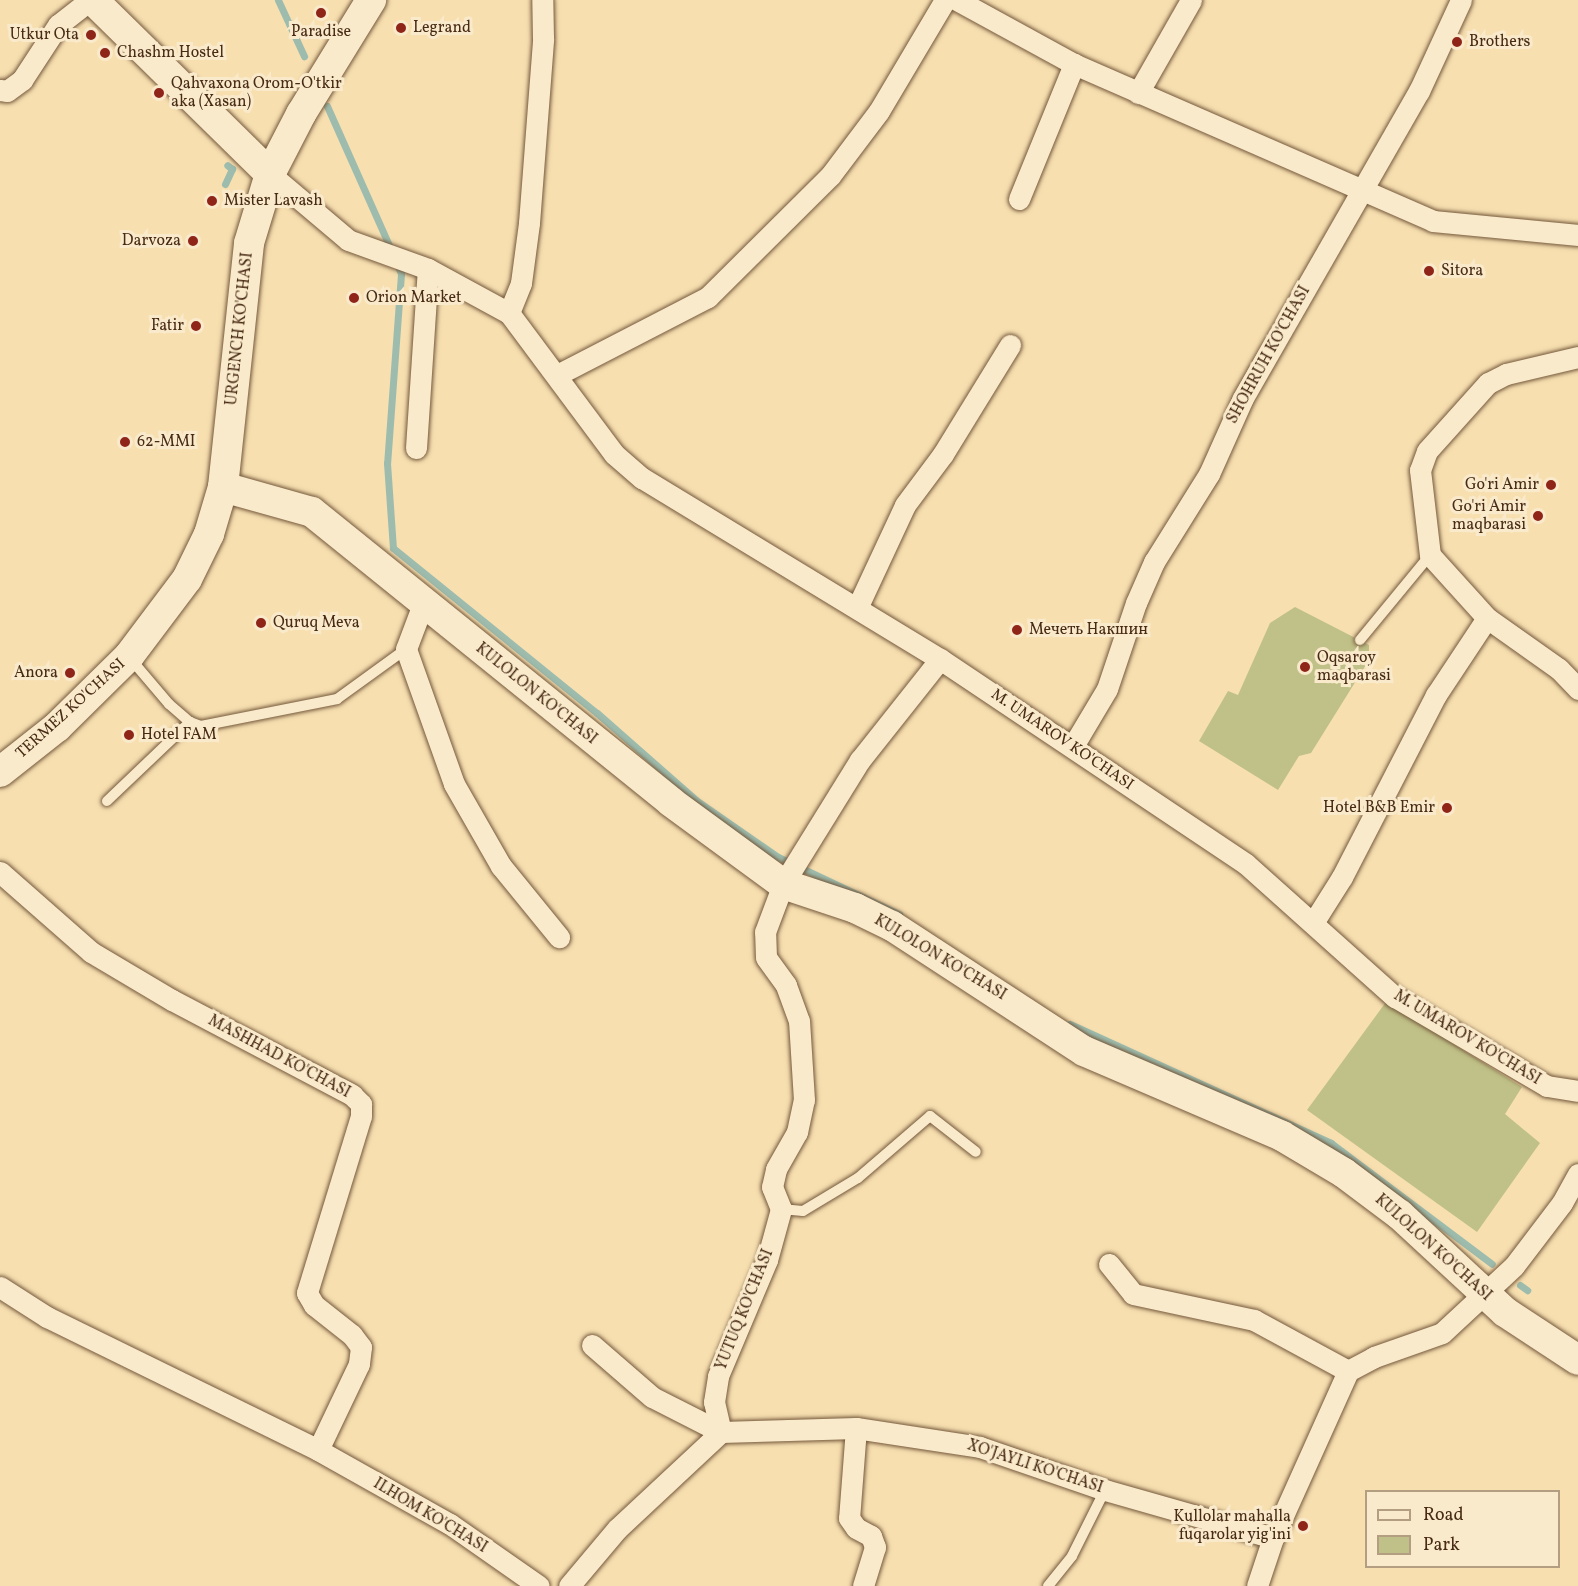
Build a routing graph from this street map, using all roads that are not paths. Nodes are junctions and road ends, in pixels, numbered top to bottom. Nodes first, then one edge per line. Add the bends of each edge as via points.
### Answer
1 (92, 0) edge
2 (371, 0) edge
3 (542, 0) edge
4 (945, 0) edge
5 (957, 0) edge
6 (1191, 0) edge
7 (1461, 0) edge
8 (1074, 63) junction
9 (0, 90) edge
10 (1138, 93) junction
11 (270, 174) junction
12 (1362, 190) junction
13 (1019, 199) dead end
14 (1578, 236) edge
15 (428, 269) junction
16 (509, 313) junction
17 (1010, 345) dead end
18 (1578, 357) edge
19 (557, 375) junction
20 (416, 448) dead end
21 (223, 487) junction
22 (1430, 555) junction
23 (423, 604) junction
24 (858, 606) junction
25 (1487, 618) junction
26 (1360, 640) dead end
27 (406, 649) junction
28 (129, 656) junction
29 (940, 658) junction
30 (1578, 689) edge
31 (190, 722) junction
32 (1073, 747) junction
33 (0, 772) edge
34 (107, 801) dead end
35 (791, 871) junction
36 (0, 872) edge
37 (1313, 923) junction
38 (559, 937) dead end
39 (1578, 1091) edge
40 (976, 1152) dead end
41 (1578, 1174) edge
42 (781, 1209) junction
43 (1109, 1264) dead end
44 (0, 1287) edge
45 (1485, 1296) junction
46 (592, 1345) dead end
47 (1578, 1360) edge
48 (1348, 1371) junction
49 (856, 1428) junction
50 (721, 1432) junction
51 (318, 1450) junction
52 (1105, 1490) junction
53 (1273, 1538) junction
54 (539, 1586) edge
55 (569, 1586) edge
56 (863, 1586) edge
57 (1048, 1586) edge
58 (1257, 1586) edge

1 - 9 street via 58,25 22,80 7,91
1 - 11 main road
2 - 11 main road, URGENCH KO'CHASI via 301,114
3 - 16 street via 543,49 529,223 521,282
4 - 19 street via 879,111 830,176 708,297
5 - 8 street
6 - 10 street
7 - 12 street, SHOHRUH KO'CHASI via 1419,91
8 - 10 street
8 - 13 street
10 - 12 street
11 - 15 street via 333,230
11 - 21 main road, URGENCH KO'CHASI via 249,243
12 - 14 street via 1433,221
12 - 32 street, SHOHRUH KO'CHASI via 1243,398 1209,474 1154,562 1107,689
15 - 16 street
15 - 20 street
16 - 19 street, M. UMAROV KO'CHASI
17 - 24 street via 943,454 905,506
18 - 22 street via 1506,374 1488,383 1427,451 1420,470
19 - 24 street, M. UMAROV KO'CHASI via 614,454 642,477
21 - 23 main road, KULOLON KO'CHASI via 312,513
21 - 28 main road, TERMEZ KO'CHASI via 209,534 187,579 160,620
22 - 25 street
22 - 26 lane
23 - 27 street
23 - 35 main road, KULOLON KO'CHASI via 671,802
24 - 29 street, M. UMAROV KO'CHASI
25 - 30 street via 1559,669
25 - 37 street via 1436,694 1342,877
27 - 31 lane via 337,699 201,726
27 - 38 street via 454,784 501,866
28 - 31 lane
28 - 33 main road, TERMEZ KO'CHASI via 57,727
29 - 32 street, M. UMAROV KO'CHASI
29 - 35 street via 860,760
31 - 34 lane
32 - 37 street, M. UMAROV KO'CHASI via 1246,864
35 - 42 street via 765,932 766,957 786,985 799,1021 804,1100 797,1132 776,1169 772,1187
35 - 45 main road, KULOLON KO'CHASI via 892,926 1084,1051 1313,1153 1400,1215
36 - 51 street, MASHHAD KO'CHASI via 91,952 172,1000 352,1095 361,1104 361,1116 308,1293 314,1305 361,1347 359,1364
37 - 39 street, M. UMAROV KO'CHASI via 1395,997 1547,1086
40 - 42 lane via 930,1116 858,1178 803,1211
41 - 45 street via 1562,1203 1514,1266
42 - 50 street, YUTUQ KO'CHASI via 767,1260 718,1376 714,1401
43 - 48 street via 1133,1294 1254,1320
44 - 51 street, ILHOM KO'CHASI via 47,1317
45 - 47 main road, KULOLON KO'CHASI
45 - 48 street via 1442,1333 1374,1357
46 - 50 street via 652,1397
48 - 53 street
49 - 50 street, XO'JAYLI KO'CHASI
49 - 52 street, XO'JAYLI KO'CHASI via 980,1447
49 - 56 street via 849,1518 856,1528 871,1536 875,1547
50 - 55 street via 617,1529
51 - 54 street, ILHOM KO'CHASI via 450,1524
52 - 53 street, XO'JAYLI KO'CHASI
52 - 57 lane via 1072,1556
53 - 58 street

